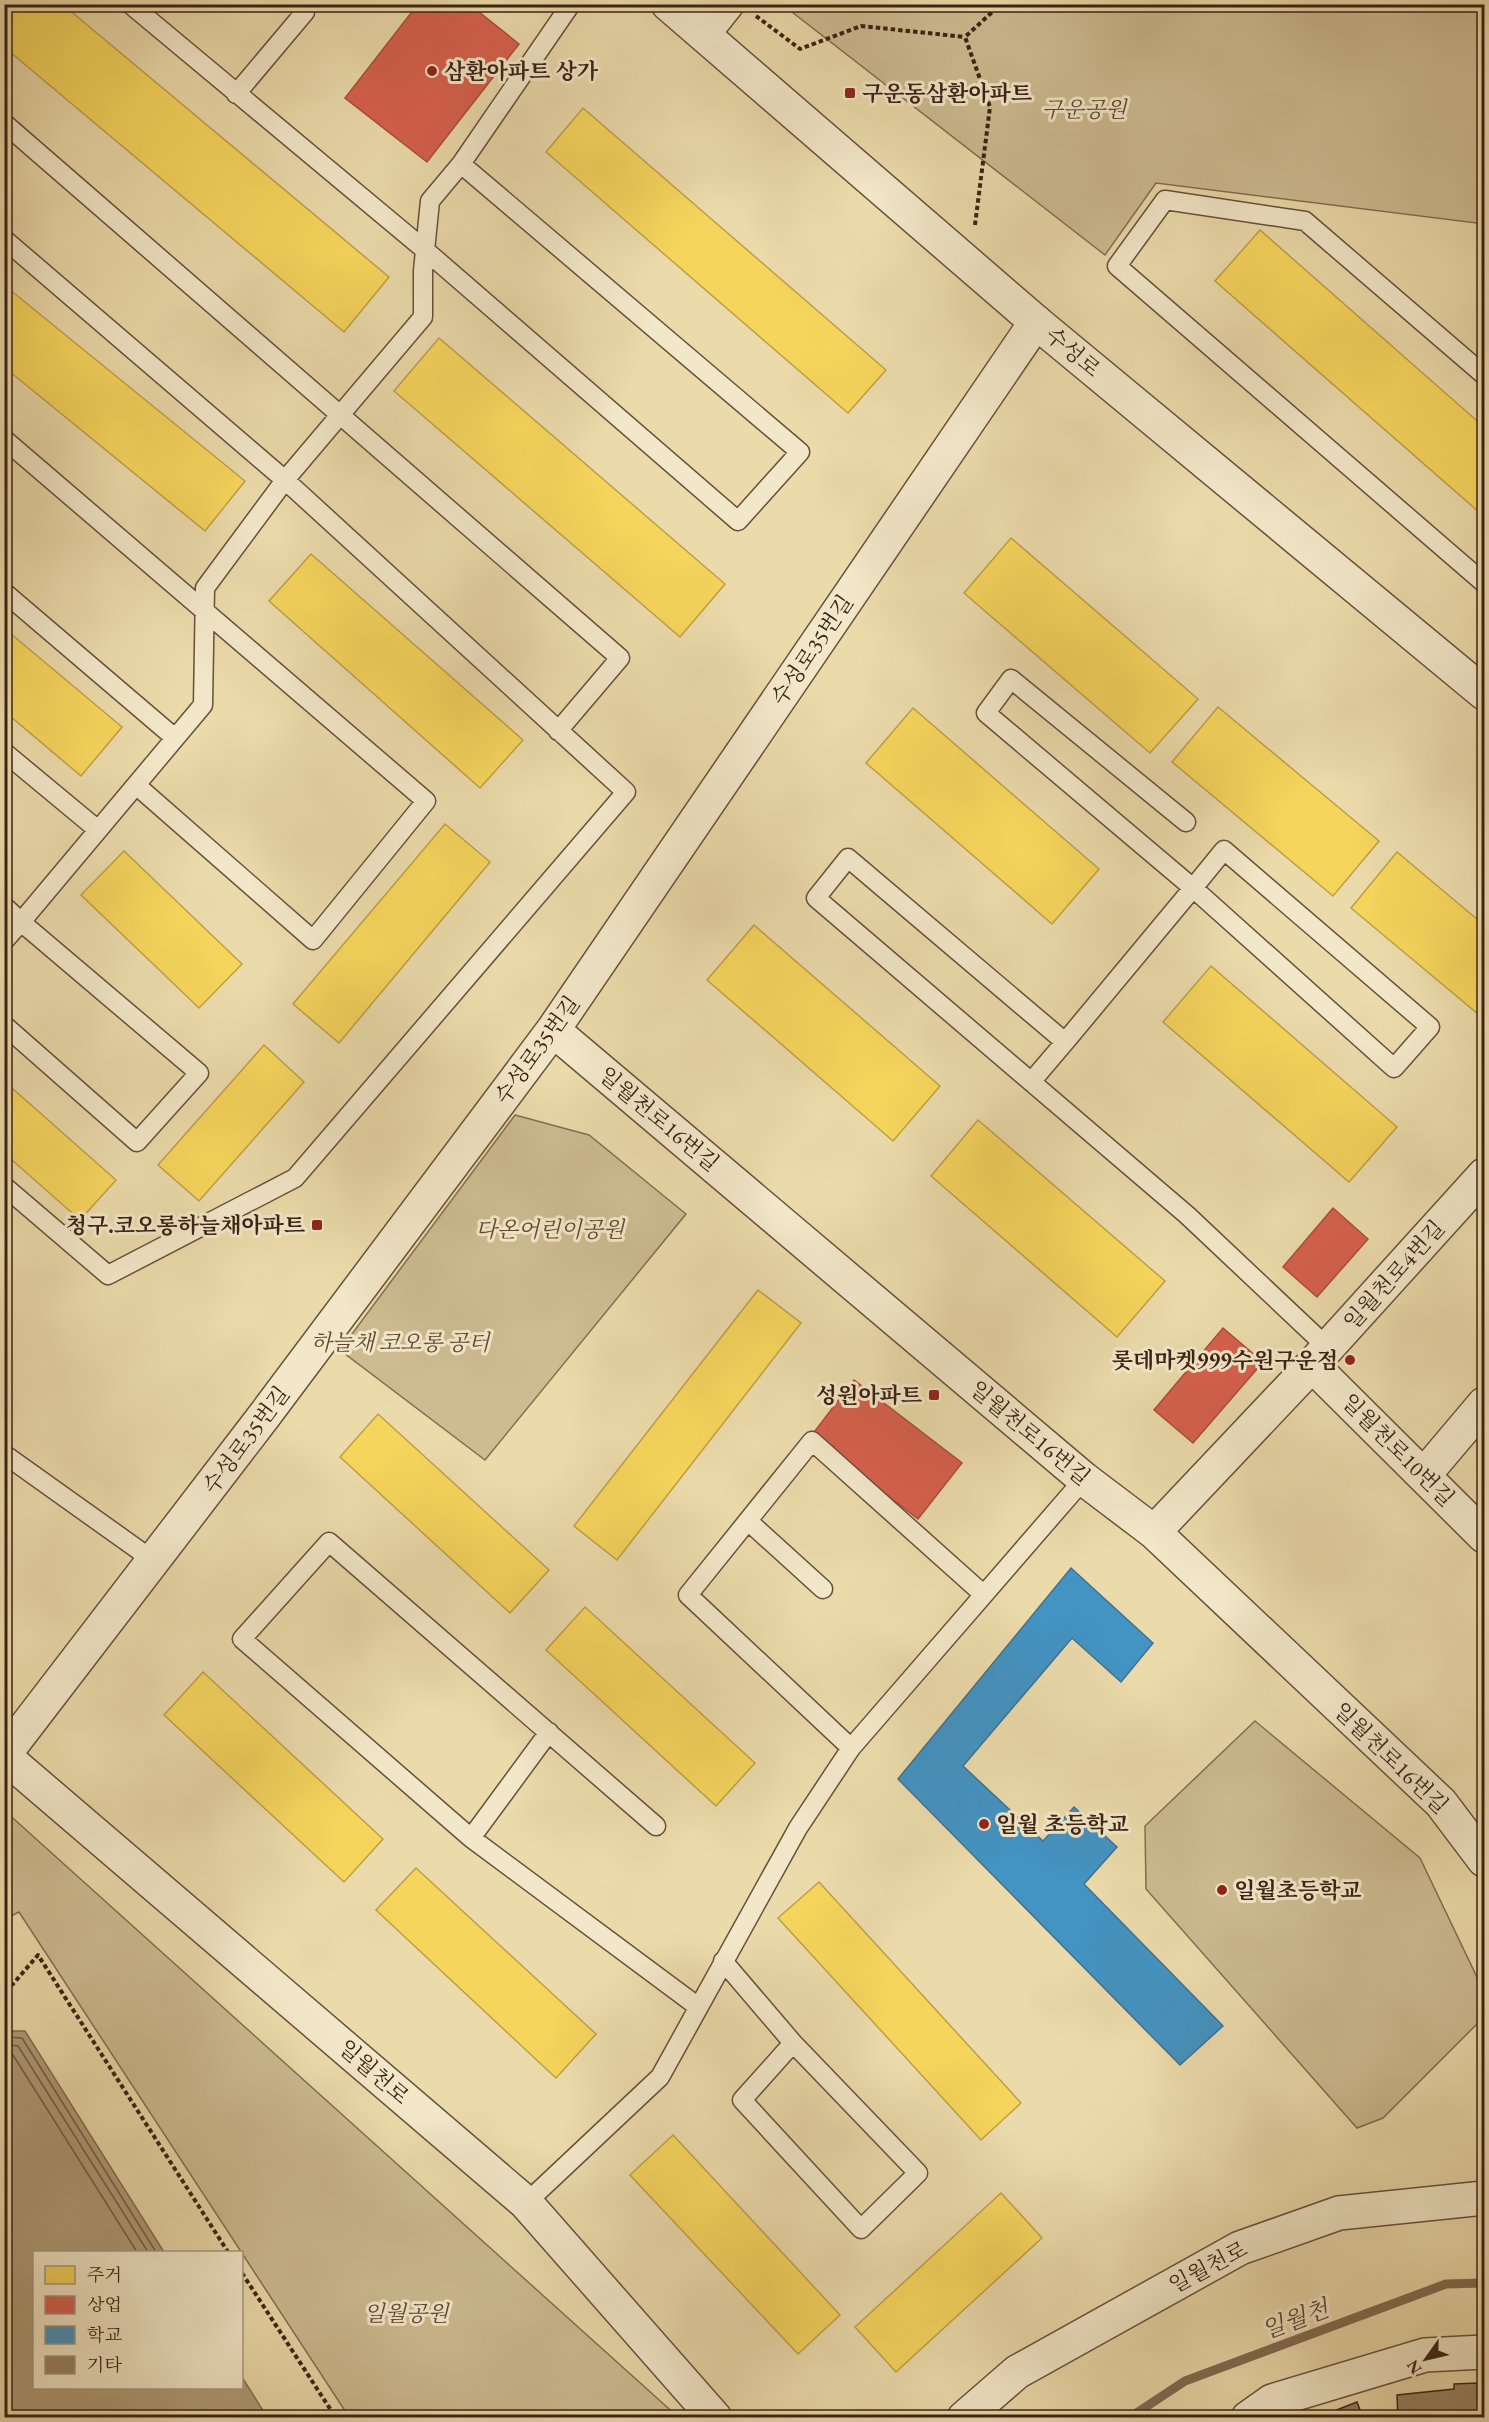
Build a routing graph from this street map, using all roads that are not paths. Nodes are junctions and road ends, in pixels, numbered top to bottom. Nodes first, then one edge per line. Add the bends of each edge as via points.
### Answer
1 (130, 4) edge
2 (296, 4) edge
3 (571, 4) edge
4 (668, 4) edge
5 (738, 8) edge
6 (703, 34) junction
7 (236, 94) junction
8 (4, 123) edge
9 (460, 164) junction
10 (4, 239) edge
11 (425, 250) junction
12 (1036, 322) junction
13 (1485, 375) edge
14 (342, 415) junction
15 (4, 439) edge
16 (285, 480) junction
17 (1485, 583) edge
18 (4, 592) edge
19 (205, 612) junction
20 (1485, 693) edge
21 (558, 731) junction
22 (176, 738) junction
23 (4, 752) edge
24 (136, 785) junction
25 (1186, 822) dead end
26 (98, 830) junction
27 (1193, 888) junction
28 (4, 906) edge
29 (21, 922) junction
30 (4, 941) edge
31 (4, 1025) edge
32 (554, 1030) junction
33 (1065, 1042) junction
34 (1031, 1082) junction
35 (1485, 1175) edge
36 (4, 1186) edge
37 (1320, 1357) junction
38 (1485, 1404) edge
39 (4, 1454) edge
40 (1424, 1475) junction
41 (1084, 1479) junction
42 (748, 1521) junction
43 (1154, 1532) junction
44 (1485, 1536) edge
45 (154, 1561) junction
46 (823, 1589) dead end
47 (983, 1594) junction
48 (549, 1732) junction
49 (851, 1748) junction
50 (4, 1755) edge
51 (656, 1826) dead end
52 (471, 1838) junction
53 (1485, 1860) edge
54 (723, 1961) junction
55 (697, 2006) junction
56 (793, 2043) junction
57 (1485, 2198) edge
58 (526, 2203) junction
59 (1485, 2352) edge
60 (715, 2418) edge
61 (963, 2418) edge
62 (1248, 2418) edge

1 - 7 lane
2 - 7 lane via 305,12
3 - 9 lane
4 - 6 street, 수성로
5 - 6 street
6 - 12 street, 수성로
7 - 11 lane
8 - 14 lane
9 - 11 lane via 430,201
9 - 11 lane via 800,452 738,521
10 - 16 lane
11 - 14 lane via 423,317
12 - 20 street, 수성로
12 - 32 street, 수성로35번길
13 - 17 lane via 1305,221 1165,201 1117,266
14 - 16 lane
14 - 21 lane via 620,658
15 - 19 lane
16 - 19 lane via 205,588
16 - 21 lane
18 - 22 lane
19 - 22 lane via 203,705
19 - 24 lane via 426,801 313,940
21 - 36 lane via 626,792 295,1178 108,1275
22 - 24 lane
23 - 26 lane
24 - 26 lane
25 - 27 lane via 1011,679 986,713
26 - 29 lane
27 - 27 lane via 1394,1068 1430,1026 1224,850
27 - 33 lane
28 - 29 lane
29 - 30 lane
29 - 31 lane via 199,1073 137,1142
32 - 41 street, 일월천로16번길
32 - 45 street, 수성로35번길
33 - 34 lane
33 - 34 lane via 848,858 816,897
34 - 37 lane via 1188,1215
35 - 37 street, 일월천로4번길
37 - 40 street, 일월천로10번길
37 - 43 street, 일월천로4번길
38 - 40 street
39 - 45 lane
40 - 44 street, 일월천로10번길
41 - 43 street, 일월천로16번길
41 - 47 lane
42 - 46 lane
42 - 47 lane via 812,1441
42 - 49 lane via 688,1595
43 - 53 street, 일월천로16번길 via 1441,1803
45 - 50 street, 수성로35번길
47 - 49 lane
48 - 51 lane
48 - 52 lane
48 - 52 lane via 329,1542 243,1639
49 - 54 lane via 798,1828
50 - 58 street, 일월천로
52 - 55 lane
54 - 55 lane
54 - 56 lane
55 - 58 lane via 660,2077
56 - 56 lane via 918,2173 861,2229 742,2100
57 - 61 street, 일월천로 via 1339,2213 1240,2248 1017,2372
58 - 60 street, 일월천로
59 - 62 street via 1425,2355 1272,2401

